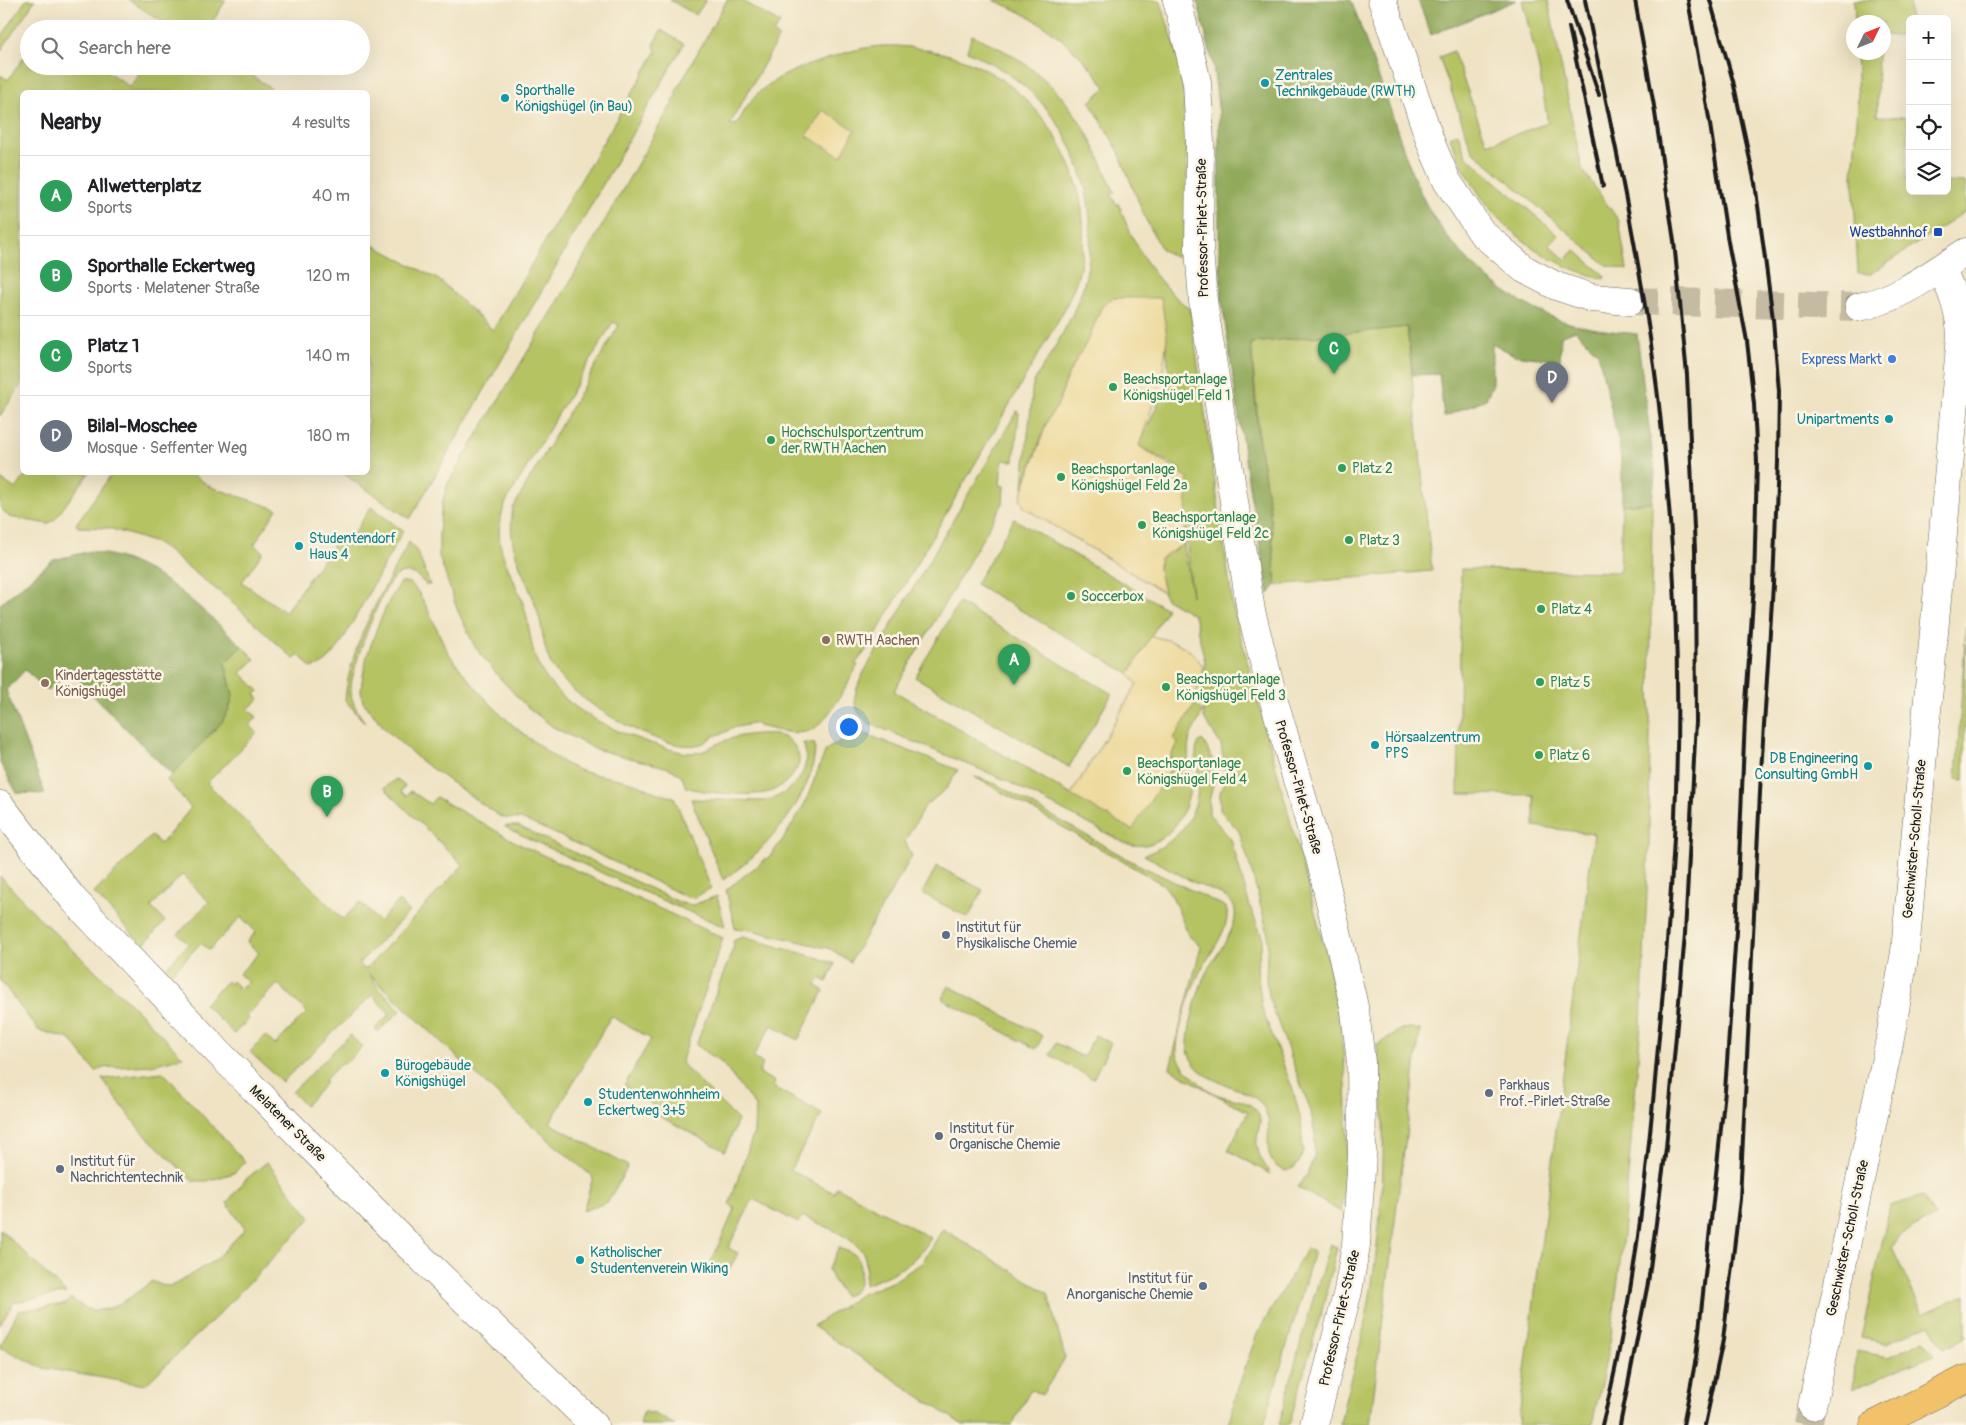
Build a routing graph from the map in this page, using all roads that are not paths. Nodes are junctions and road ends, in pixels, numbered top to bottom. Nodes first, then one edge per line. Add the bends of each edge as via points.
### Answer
1 (1177, 0) edge
2 (1382, 0) edge
3 (1966, 252) edge
4 (1942, 269) junction
5 (1630, 301) tunnel mouth
6 (1859, 307) tunnel mouth
7 (0, 805) edge
8 (1966, 1380) edge
9 (1812, 1406) tunnel mouth
10 (594, 1425) edge
11 (1314, 1425) edge
12 (1874, 1425) edge

1 - 11 street, Professor-Pirlet-Straße via 1197,82 1199,250 1203,301 1251,611 1320,858 1355,1011 1361,1062 1362,1155 1356,1245 1348,1291
2 - 5 street via 1447,181 1482,233 1524,269 1556,286 1592,298
3 - 4 street
4 - 6 street via 1903,292
4 - 9 street, Geschwister-Scholl-Straße via 1952,292 1961,335 1905,952 1889,1044
7 - 10 street, Melatener Straße via 73,899 218,1052 407,1244
8 - 12 main road

